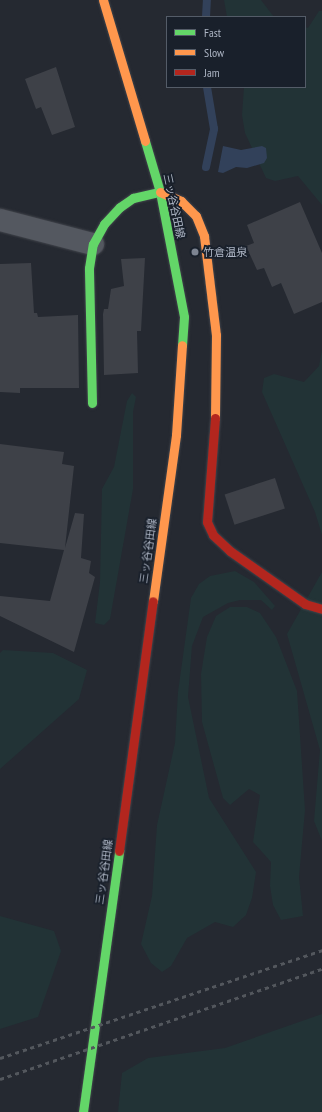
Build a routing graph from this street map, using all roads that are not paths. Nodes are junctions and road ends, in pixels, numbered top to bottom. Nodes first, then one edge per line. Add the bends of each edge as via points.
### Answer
1 (103, 0) edge
2 (160, 192) junction
3 (0, 220) edge
4 (93, 244) junction
5 (92, 403) dead end
6 (322, 609) edge
7 (83, 1112) edge

1 - 2 main road, 三ッ谷谷田線
2 - 4 main road via 133,198 120,207 104,224
2 - 6 main road via 181,200 196,216 204,236 209,264 216,336 217,380 208,522 210,528 213,535 230,551 281,589 305,604
2 - 7 main road, 三ッ谷谷田線 via 184,317 176,435
3 - 4 street
4 - 5 main road via 89,268

